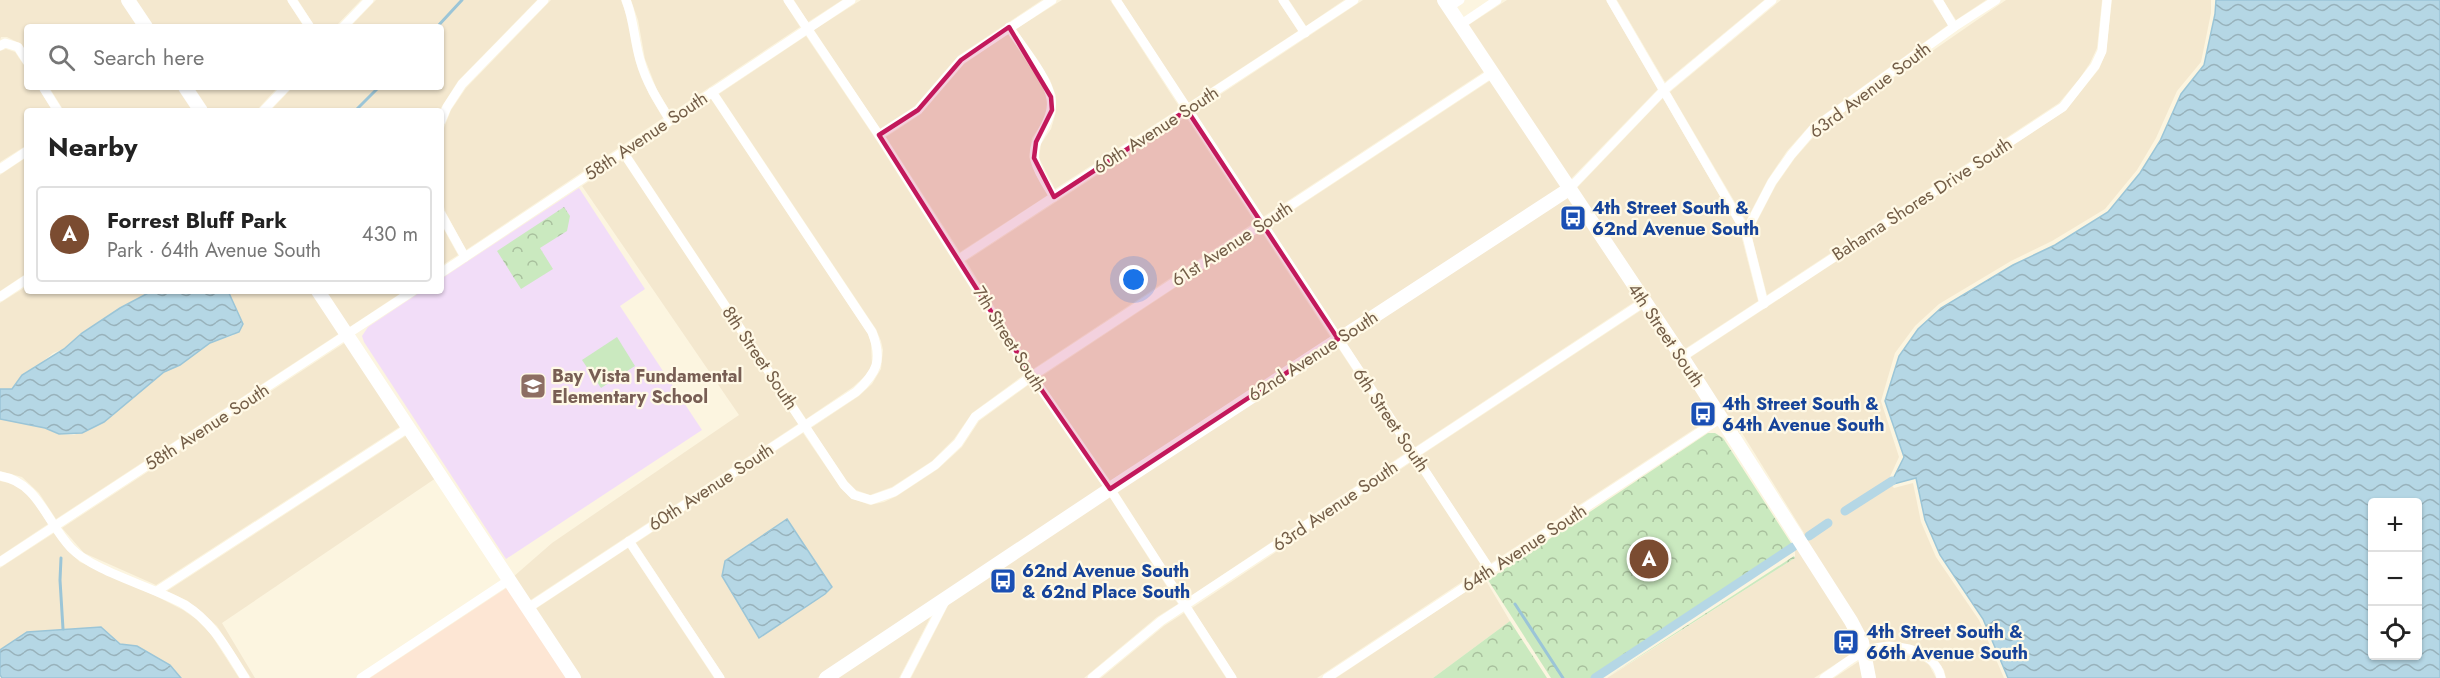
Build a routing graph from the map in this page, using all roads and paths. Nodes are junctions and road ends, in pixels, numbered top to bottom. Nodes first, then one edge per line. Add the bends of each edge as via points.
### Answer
1 (128, 0) edge
2 (292, 0) edge
3 (369, 0) edge
4 (544, 0) edge
5 (626, 0) edge
6 (788, 0) edge
7 (852, 0) edge
8 (1052, 0) edge
9 (1116, 0) edge
10 (1283, 0) edge
11 (1353, 0) edge
12 (1497, 0) edge
13 (1611, 0) edge
14 (1772, 0) edge
15 (1938, 0) edge
16 (1996, 0) edge
17 (2107, 0) edge
18 (1451, 2) edge
19 (144, 24) edge
20 (308, 24) edge
21 (346, 24) edge
22 (1460, 25) junction
23 (1009, 27) junction
24 (1954, 27) junction
25 (807, 29) junction
26 (1305, 33) junction
27 (3, 45) edge
28 (24, 56) edge
29 (1492, 73) junction
30 (45, 90) edge
31 (187, 90) edge
32 (283, 90) edge
33 (1664, 90) junction
34 (712, 92) junction
35 (56, 108) edge
36 (199, 108) edge
37 (266, 108) edge
38 (1187, 110) junction
39 (444, 114) edge
40 (670, 120) junction
41 (879, 135) junction
42 (623, 152) junction
43 (24, 153) edge
44 (0, 169) edge
45 (1569, 189) junction
46 (1054, 197) junction
47 (444, 219) edge
48 (1262, 224) junction
49 (1746, 232) junction
50 (465, 257) junction
51 (959, 259) junction
52 (444, 271) edge
53 (24, 281) edge
54 (320, 294) edge
55 (408, 294) edge
56 (0, 297) edge
57 (1644, 302) junction
58 (1764, 304) junction
59 (347, 335) junction
60 (1338, 339) junction
61 (1682, 357) junction
62 (1032, 376) junction
63 (1721, 418) junction
64 (804, 426) junction
65 (408, 428) junction
66 (1414, 454) junction
67 (927, 470) joint
68 (0, 476) edge
69 (1110, 489) junction
70 (54, 526) junction
71 (629, 541) junction
72 (0, 562) edge
73 (1490, 570) junction
74 (509, 580) junction
75 (157, 591) junction
76 (946, 599) junction
77 (1185, 606) junction
78 (528, 608) junction
79 (1864, 651) junction
80 (245, 678) edge
81 (361, 678) edge
82 (574, 678) edge
83 (720, 678) edge
84 (826, 678) edge
85 (905, 678) edge
86 (1092, 678) edge
87 (1232, 678) edge
88 (1327, 678) edge
89 (1824, 678) edge
90 (1869, 678) edge
91 (1941, 678) edge

1 - 19 street
2 - 20 street
3 - 21 street
4 - 39 street via 462,84
5 - 40 street via 634,21 640,60
6 - 25 street, 7th Street South
7 - 25 street, 58th Avenue South
8 - 23 street
9 - 38 street, 6th Street South
10 - 26 street
11 - 26 street, 60th Avenue South
12 - 22 street
13 - 33 street
14 - 33 street, 62nd Avenue South
15 - 24 street
16 - 24 street, 63rd Avenue South
17 - 58 street, Bahama Shores Drive South via 2102,51 2063,107
18 - 22 street, 4th Street South
22 - 29 street, 4th Street South
23 - 41 street via 961,60 918,110
23 - 46 street via 1051,97 1052,110 1036,142 1034,158
24 - 49 street, 63rd Avenue South via 1814,128 1772,182
25 - 34 street, 58th Avenue South
25 - 41 street, 7th Street South
26 - 38 street, 60th Avenue South
27 - 28 street via 18,47
29 - 45 street, 4th Street South
29 - 48 street, 61st Avenue South
30 - 35 street
31 - 36 street
32 - 37 street
33 - 45 street, 62nd Avenue South
33 - 49 street
34 - 40 street, 58th Avenue South
34 - 64 street, 60th Avenue South via 872,332 878,353 876,368 868,381
38 - 46 street, 60th Avenue South
38 - 48 street, 6th Street South
40 - 42 street, 58th Avenue South
41 - 51 street, 7th Street South
42 - 50 street, 58th Avenue South
42 - 64 street, 8th Street South
43 - 44 street
45 - 57 street, 4th Street South
45 - 60 street, 62nd Avenue South
46 - 51 street, 60th Avenue South
47 - 50 street
48 - 60 street, 6th Street South
48 - 62 street, 61st Avenue South
49 - 58 street
50 - 52 street, 58th Avenue South
51 - 62 street, 7th Street South
53 - 56 street
54 - 59 street
55 - 59 street, 58th Avenue South
57 - 61 street, 4th Street South
57 - 66 street, 63rd Avenue South
58 - 61 street, Bahama Shores Drive South
59 - 65 street
59 - 70 street, 58th Avenue South
60 - 66 street, 6th Street South
60 - 69 street, 62nd Avenue South
61 - 63 street, 4th Street South
62 - 67 street, 61st Avenue South via 975,417 958,443
62 - 69 street, 7th Street South
63 - 73 street, 64th Avenue South
63 - 79 street, 4th Street South via 1851,621
64 - 67 street, 8th Street South via 854,495 871,500 882,497
64 - 71 street, 60th Avenue South
65 - 74 street
65 - 75 street
66 - 73 street, 6th Street South
66 - 77 street, 63rd Avenue South
68 - 70 street via 19,481 35,496
69 - 76 street, 62nd Avenue South
69 - 77 street, 7th Street South
70 - 72 street, 58th Avenue South
70 - 75 street via 82,557
71 - 78 street, 60th Avenue South
71 - 83 street
73 - 88 street, 64th Avenue South
74 - 78 street
74 - 81 street
75 - 80 street via 185,605 214,630
76 - 84 street, 62nd Avenue South
76 - 85 street
77 - 86 street, 63rd Avenue South
77 - 87 street, 7th Street South
78 - 82 street
79 - 89 street
79 - 90 street, 4th Street South
79 - 91 street via 1889,646 1921,653 1933,661

